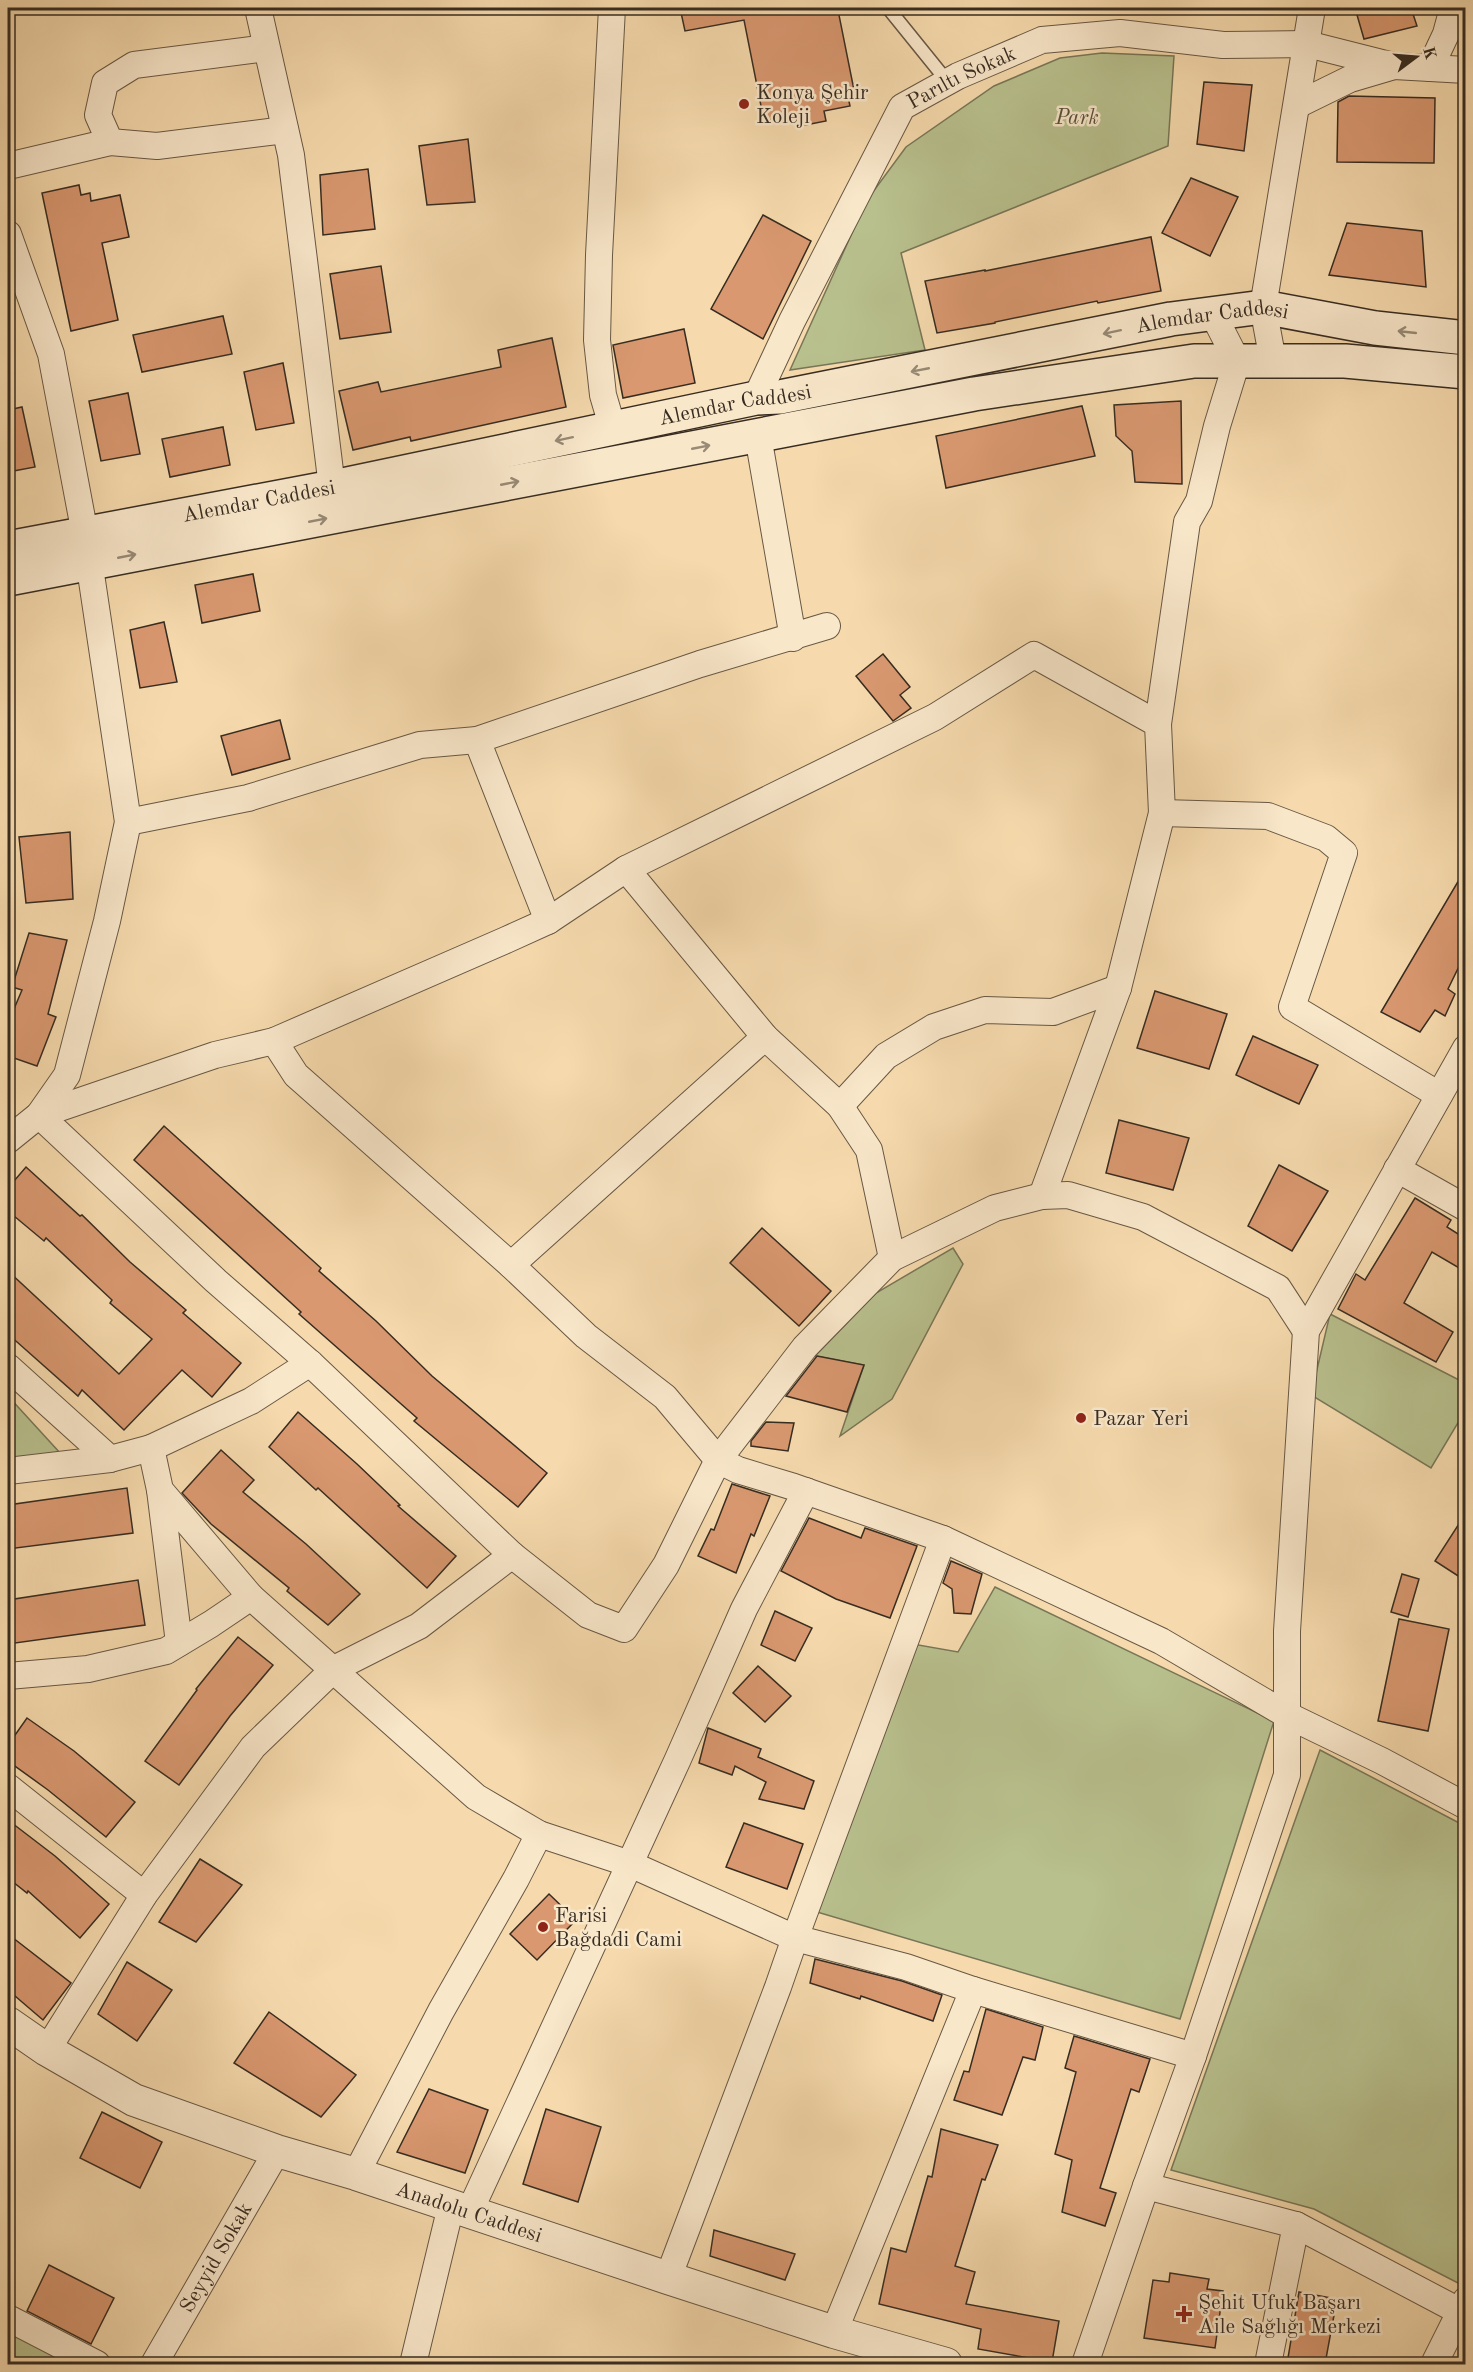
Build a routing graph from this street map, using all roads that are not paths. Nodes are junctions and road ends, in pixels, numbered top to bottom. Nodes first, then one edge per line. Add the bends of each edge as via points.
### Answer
1 (258, 8) edge
2 (612, 8) edge
3 (888, 8) edge
4 (1312, 8) edge
5 (1453, 8) edge
6 (1306, 44) junction
7 (266, 48) junction
8 (1394, 66) junction
9 (1430, 68) junction
10 (1466, 70) edge
11 (948, 81) junction
12 (1297, 105) junction
13 (285, 130) junction
14 (110, 142) junction
15 (8, 166) edge
16 (8, 234) edge
17 (1263, 308) junction
18 (1213, 314) junction
19 (1466, 338) edge
20 (1237, 361) junction
21 (1273, 361) junction
22 (1466, 372) edge
23 (756, 398) junction
24 (613, 429) junction
25 (758, 436) junction
26 (332, 487) junction
27 (8, 548) edge
28 (87, 549) junction
29 (8, 579) edge
30 (827, 626) dead end
31 (793, 638) junction
32 (1158, 724) junction
33 (477, 741) junction
34 (1162, 813) junction
35 (128, 822) junction
36 (626, 869) junction
37 (548, 921) junction
38 (1118, 988) junction
39 (765, 1038) junction
40 (274, 1041) junction
41 (1466, 1048) edge
42 (1439, 1095) junction
43 (840, 1106) junction
44 (39, 1115) junction
45 (8, 1140) edge
46 (1397, 1169) junction
47 (1042, 1196) junction
48 (1466, 1208) edge
49 (892, 1258) junction
50 (511, 1265) junction
51 (1306, 1331) junction
52 (310, 1363) junction
53 (8, 1367) edge
54 (151, 1448) junction
55 (110, 1459) junction
56 (718, 1460) junction
57 (8, 1472) edge
58 (160, 1490) junction
59 (806, 1491) junction
60 (943, 1539) junction
61 (512, 1555) junction
62 (251, 1597) junction
63 (179, 1643) junction
64 (334, 1669) junction
65 (8, 1676) edge
66 (1287, 1715) junction
67 (8, 1787) edge
68 (1466, 1806) edge
69 (539, 1834) junction
70 (630, 1864) junction
71 (144, 1895) junction
72 (795, 1938) junction
73 (973, 1990) junction
74 (8, 2023) edge
75 (47, 2050) junction
76 (1193, 2056) junction
77 (277, 2151) junction
78 (356, 2174) junction
79 (1146, 2186) junction
80 (460, 2209) junction
81 (1296, 2225) junction
82 (668, 2278) junction
83 (1462, 2305) edge
84 (8, 2318) edge
85 (834, 2332) junction
86 (97, 2364) edge
87 (155, 2364) edge
88 (413, 2364) edge
89 (946, 2364) edge
90 (1085, 2364) edge
91 (1268, 2364) edge
92 (1434, 2364) edge

1 - 7 street
2 - 24 street via 597,340 603,395
3 - 11 lane
4 - 6 street
5 - 9 street
6 - 8 street, Parıltı Sokak
6 - 11 street, Parıltı Sokak via 1223,45 1120,33 1042,40
6 - 12 street
7 - 13 street
7 - 14 street via 134,65 105,83 98,115
8 - 9 street
8 - 12 street via 1350,79
9 - 10 street
11 - 23 street, Parıltı Sokak via 902,107
12 - 17 street
13 - 14 street via 157,146
13 - 26 street
14 - 15 street
16 - 28 street via 51,354
17 - 18 main road, Alemdar Caddesi
19 -> 17 main road, Alemdar Caddesi via 1375,328
17 - 21 street
18 - 20 street
18 -> 23 main road, Alemdar Caddesi via 780,397
20 - 21 main road, Alemdar Caddesi
20 - 25 main road, Alemdar Caddesi via 1194,361 974,394
20 - 32 street via 1216,426 1199,501 1187,522
21 - 22 main road, Alemdar Caddesi via 1346,361
23 - 24 main road, Alemdar Caddesi
24 -> 26 main road, Alemdar Caddesi
28 -> 25 main road, Alemdar Caddesi
25 - 31 street
26 - 28 main road, Alemdar Caddesi
27 - 28 main road, Alemdar Caddesi
28 - 29 main road, Alemdar Caddesi
28 - 35 street
30 - 31 street
31 - 33 street via 700,664
32 - 34 street
32 - 36 street via 1034,655 934,717
33 - 35 street via 420,745 248,798
33 - 37 street
34 - 38 street
34 - 42 street via 1268,816 1326,838 1344,853 1292,1007
35 - 44 street via 67,1076
36 - 37 street
36 - 39 street
37 - 40 street
38 - 43 street via 1053,1012 985,1010 934,1027 886,1056
38 - 47 street
39 - 43 street
39 - 50 street
40 - 44 street via 215,1055
40 - 50 street via 296,1075
41 - 42 street
42 - 46 street
43 - 49 street via 869,1150
44 - 45 street
44 - 52 street
46 - 48 street
46 - 51 street
47 - 49 street via 996,1208
47 - 51 street via 1068,1195 1143,1217 1278,1288
49 - 56 street via 806,1347
50 - 56 street via 585,1336 665,1397
51 - 66 street via 1287,1631
52 - 54 street via 250,1401
52 - 61 street
53 - 55 street
54 - 55 street
54 - 58 street
55 - 57 street
56 - 59 street
56 - 61 street via 666,1565 624,1629 588,1615
58 - 62 street
58 - 63 street
59 - 60 street
59 - 70 street via 744,1608
60 - 66 street via 1161,1641
60 - 72 street
61 - 64 street via 419,1626
62 - 63 street
62 - 64 street
63 - 65 street via 166,1651 88,1669
64 - 69 street via 476,1797
64 - 71 street via 253,1747
66 - 68 street
66 - 76 street via 1287,1775
67 - 71 street
69 - 70 street
69 - 78 street
70 - 72 street
70 - 80 street
71 - 75 street
72 - 73 street via 906,1967
72 - 82 street
73 - 76 street
73 - 85 street
74 - 75 street, Anadolu Caddesi
75 - 77 street, Anadolu Caddesi via 134,2100
76 - 79 street
77 - 78 street, Anadolu Caddesi
77 - 87 street, Seyyid Sokak
78 - 80 street, Anadolu Caddesi
79 - 81 street
79 - 90 street
80 - 82 street, Anadolu Caddesi
80 - 88 street
81 - 83 street
81 - 91 street
82 - 85 street, Anadolu Caddesi
83 - 92 street
84 - 86 street
85 - 89 street, Anadolu Caddesi

